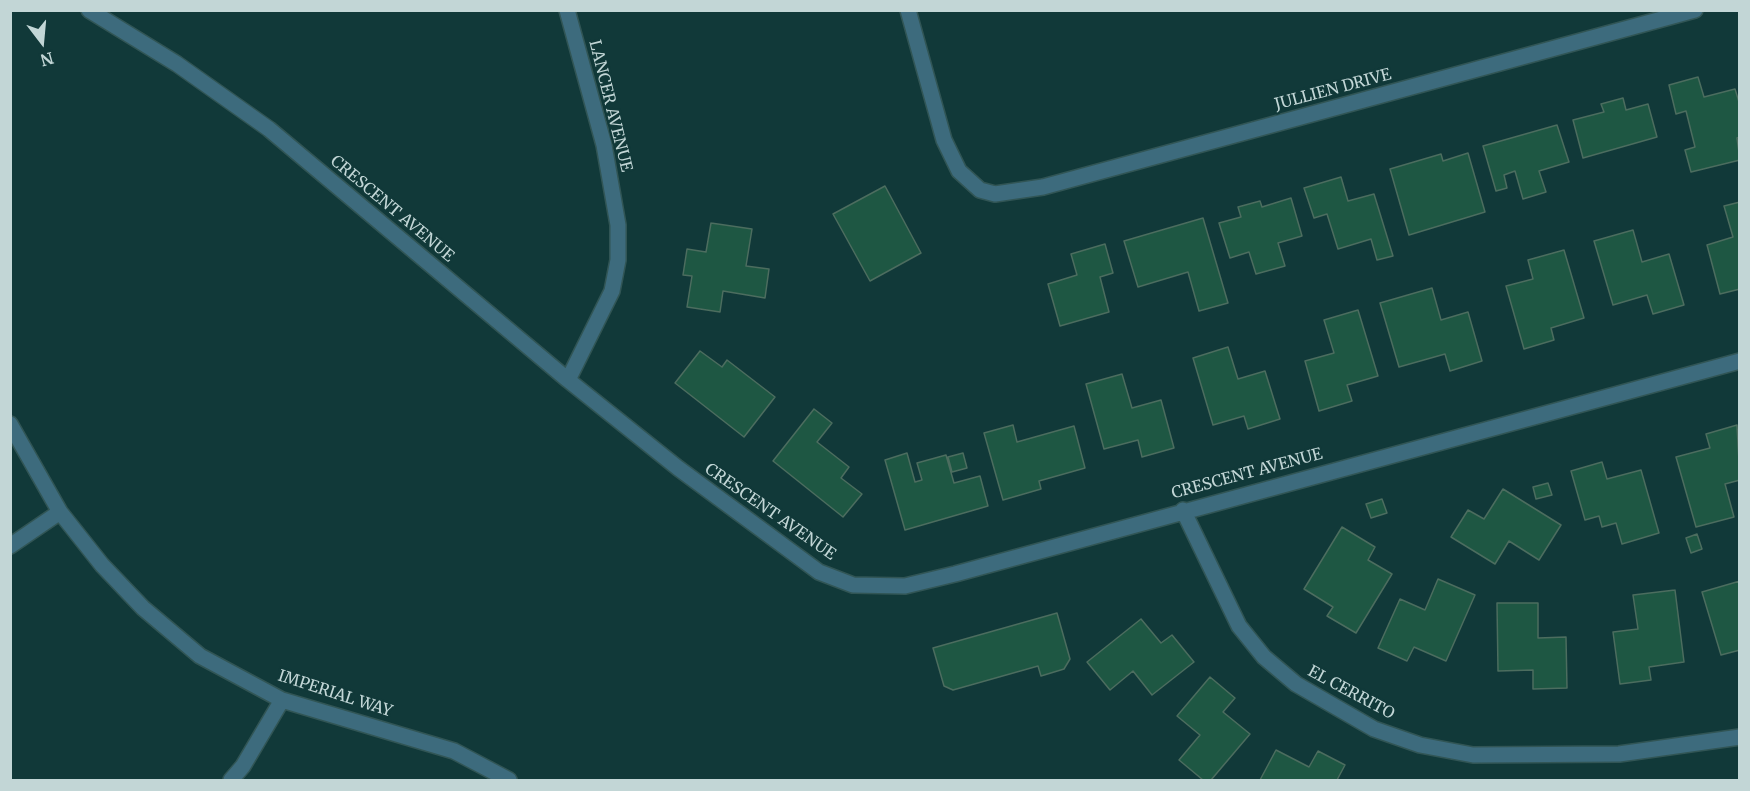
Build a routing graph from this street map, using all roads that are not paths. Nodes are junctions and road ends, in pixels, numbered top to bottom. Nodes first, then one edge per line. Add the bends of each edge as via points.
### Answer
1 (89, 10) edge
2 (567, 10) edge
3 (908, 10) edge
4 (1695, 10) edge
5 (1740, 361) edge
6 (568, 380) junction
7 (10, 424) edge
8 (1183, 510) junction
9 (60, 512) junction
10 (10, 546) edge
11 (282, 700) junction
12 (1740, 737) edge
13 (231, 780) edge
14 (509, 780) edge

1 - 6 street, CRESCENT AVENUE via 177,64 269,129
2 - 6 street, LANCER AVENUE via 604,145 618,225 618,260 612,291
3 - 4 street, JULLIEN DRIVE via 944,140 960,171 980,190 995,194 1043,187
5 - 8 street, CRESCENT AVENUE
6 - 8 street, CRESCENT AVENUE via 678,468 819,572 853,585 905,586
7 - 9 street, IMPERIAL WAY
8 - 12 street, EL CERRITO via 1239,626 1264,657 1296,684 1374,729 1420,745 1473,755 1619,754
9 - 10 street
9 - 11 street, IMPERIAL WAY via 143,608 200,656
11 - 13 street
11 - 14 street, IMPERIAL WAY via 454,751

